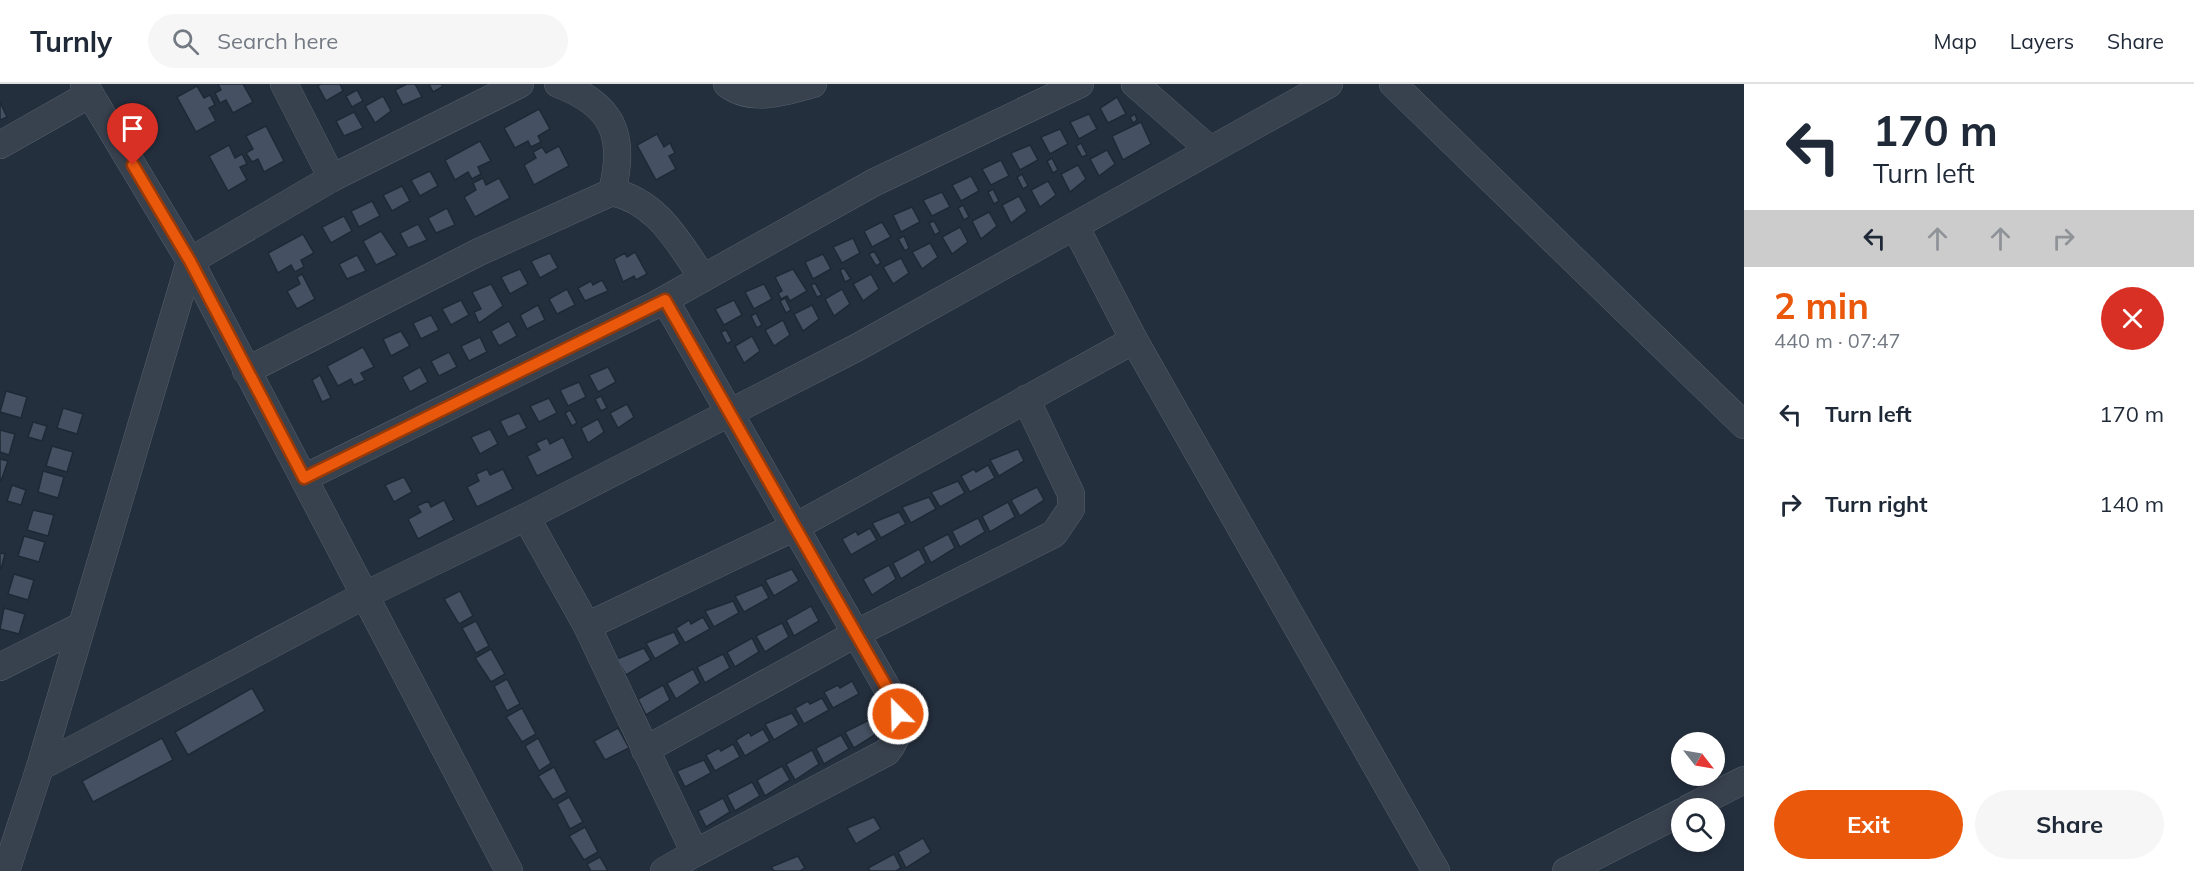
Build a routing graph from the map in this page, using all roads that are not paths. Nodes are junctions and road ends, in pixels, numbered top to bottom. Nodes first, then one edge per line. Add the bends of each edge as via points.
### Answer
1 (284, 84) edge
2 (520, 84) edge
3 (558, 84) edge
4 (728, 84) edge
5 (813, 84) edge
6 (1080, 84) edge
7 (1135, 84) edge
8 (1329, 84) edge
9 (1393, 84) edge
10 (87, 89) edge
11 (0, 145) edge
12 (1209, 149) junction
13 (332, 178) junction
14 (612, 192) junction
15 (1075, 226) junction
16 (190, 261) junction
17 (702, 279) junction
18 (665, 300) junction
19 (1134, 340) junction
20 (246, 371) junction
21 (1026, 399) junction
22 (727, 413) junction
23 (1744, 425) edge
24 (304, 478) junction
25 (526, 518) junction
26 (797, 526) junction
27 (363, 596) junction
28 (81, 626) junction
29 (587, 626) junction
30 (857, 633) junction
31 (0, 667) edge
32 (645, 750) junction
33 (40, 767) junction
34 (1744, 780) edge
35 (1709, 798) edge
36 (1671, 818) edge
37 (695, 853) junction
38 (6, 871) edge
39 (508, 871) edge
40 (664, 871) edge
41 (1436, 871) edge
42 (1566, 871) edge

1 - 13 street
2 - 13 street
3 - 14 street via 590,100 610,122 620,162
4 - 5 street via 737,92 753,95
6 - 17 street via 873,183
7 - 12 street
8 - 12 street
9 - 23 street
10 - 11 street
10 - 16 street
12 - 15 street
13 - 16 street
14 - 17 street via 651,208
14 - 20 street via 478,252
15 - 19 street
15 - 22 street via 856,348
16 - 20 street
16 - 28 street
17 - 18 street
18 - 22 street
18 - 24 street
19 - 21 street
19 - 41 street
20 - 24 street
21 - 26 street
21 - 30 street via 1071,494 1071,509 1064,524 1054,534
22 - 25 street
22 - 26 street
24 - 27 street
25 - 27 street
25 - 29 street
26 - 29 street
26 - 30 street
27 - 33 street
27 - 39 street
28 - 31 street
28 - 33 street
29 - 32 street
30 - 32 street
30 - 37 street via 894,700 900,728 896,741 886,752
32 - 37 street
33 - 38 street
34 - 35 street
36 - 42 street
37 - 40 street

